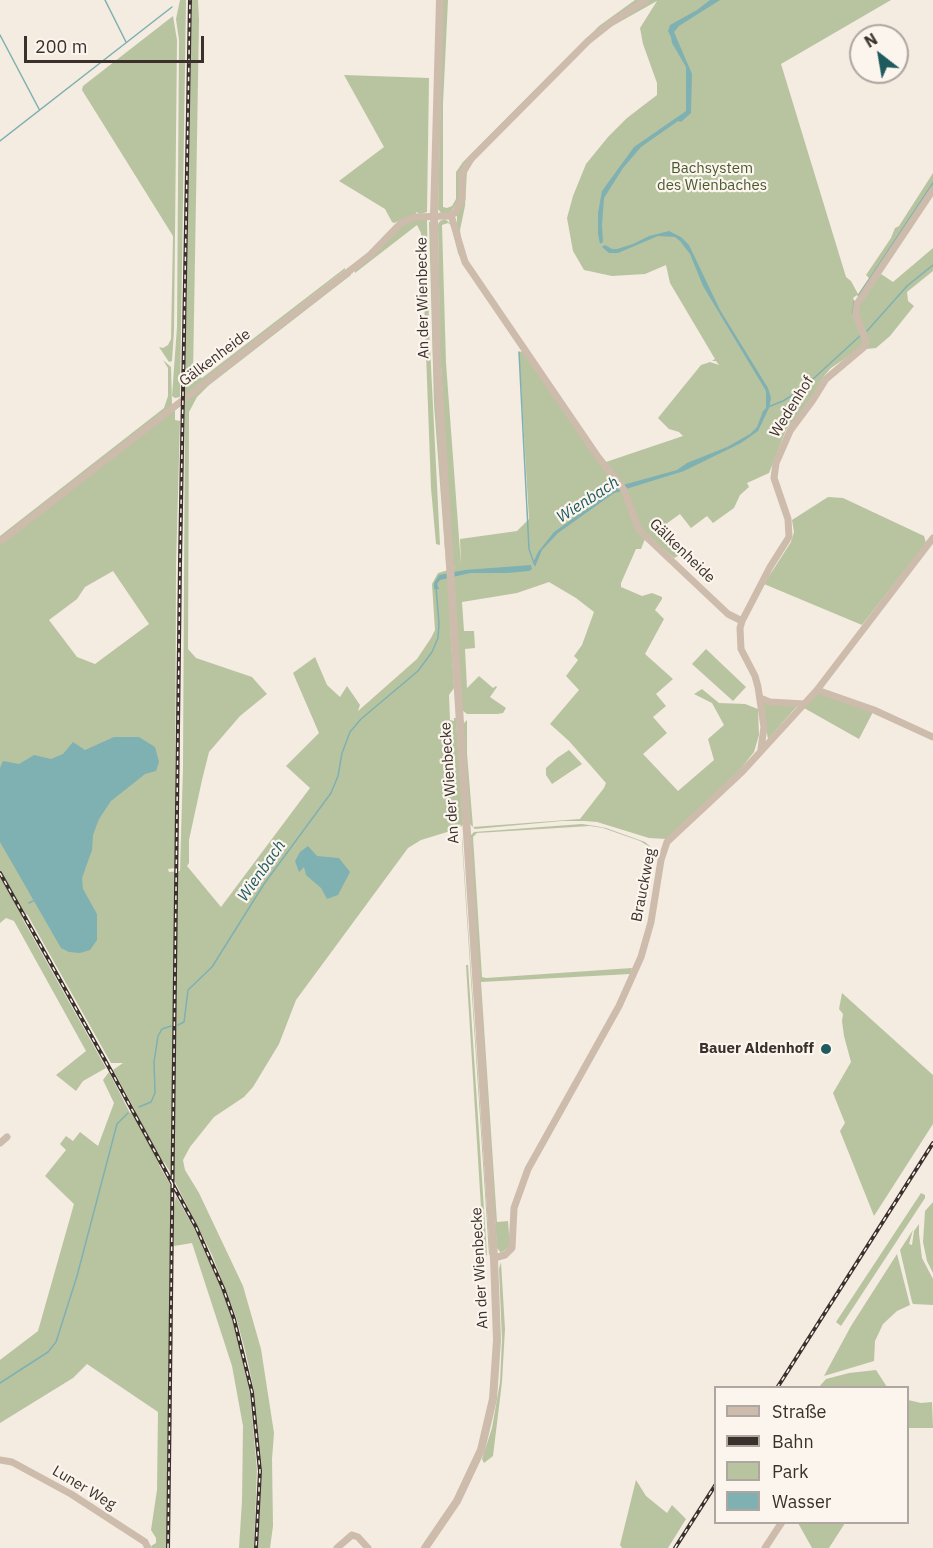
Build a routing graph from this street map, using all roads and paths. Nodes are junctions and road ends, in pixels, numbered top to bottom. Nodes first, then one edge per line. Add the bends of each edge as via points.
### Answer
1 (440, 0) edge
2 (646, 0) edge
3 (933, 190) edge
4 (451, 215) junction
5 (434, 216) junction
6 (933, 538) edge
7 (0, 542) edge
8 (742, 621) junction
9 (817, 690) junction
10 (760, 698) junction
11 (804, 704) junction
12 (933, 736) edge
13 (761, 749) junction
14 (8, 1137) dead end
15 (0, 1143) edge
16 (494, 1258) junction
17 (0, 1460) edge
18 (781, 1524) edge
19 (148, 1548) edge
20 (337, 1548) edge
21 (368, 1548) edge
22 (425, 1548) edge
23 (765, 1548) edge

1 - 5 street, An der Wienbecke
2 - 4 street via 588,41 471,159 462,174 461,203
3 - 8 street, Wedenhof via 857,304 864,347 826,379 782,447 774,476 788,519 789,537
4 - 5 street, Gälkenheide
4 - 8 street, Gälkenheide via 468,268 620,484 643,534 728,614
5 - 7 street, Gälkenheide via 402,222 370,255
5 - 16 street, An der Wienbecke via 437,361
6 - 9 street, Brauckweg
8 - 10 street, Wedenhof via 741,649 755,676
9 - 11 street, Brauckweg
9 - 12 street
10 - 11 street
10 - 13 street, Wedenhof via 764,727
11 - 13 street, Brauckweg
13 - 16 street, Brauckweg via 727,787 667,842 641,957 619,1006 528,1169 514,1208 512,1248
14 - 15 street
16 - 22 street, An der Wienbecke via 496,1380 487,1427 461,1493
17 - 19 street, Luner Weg via 12,1462 71,1494 145,1542
18 - 23 street
20 - 21 street via 352,1535

